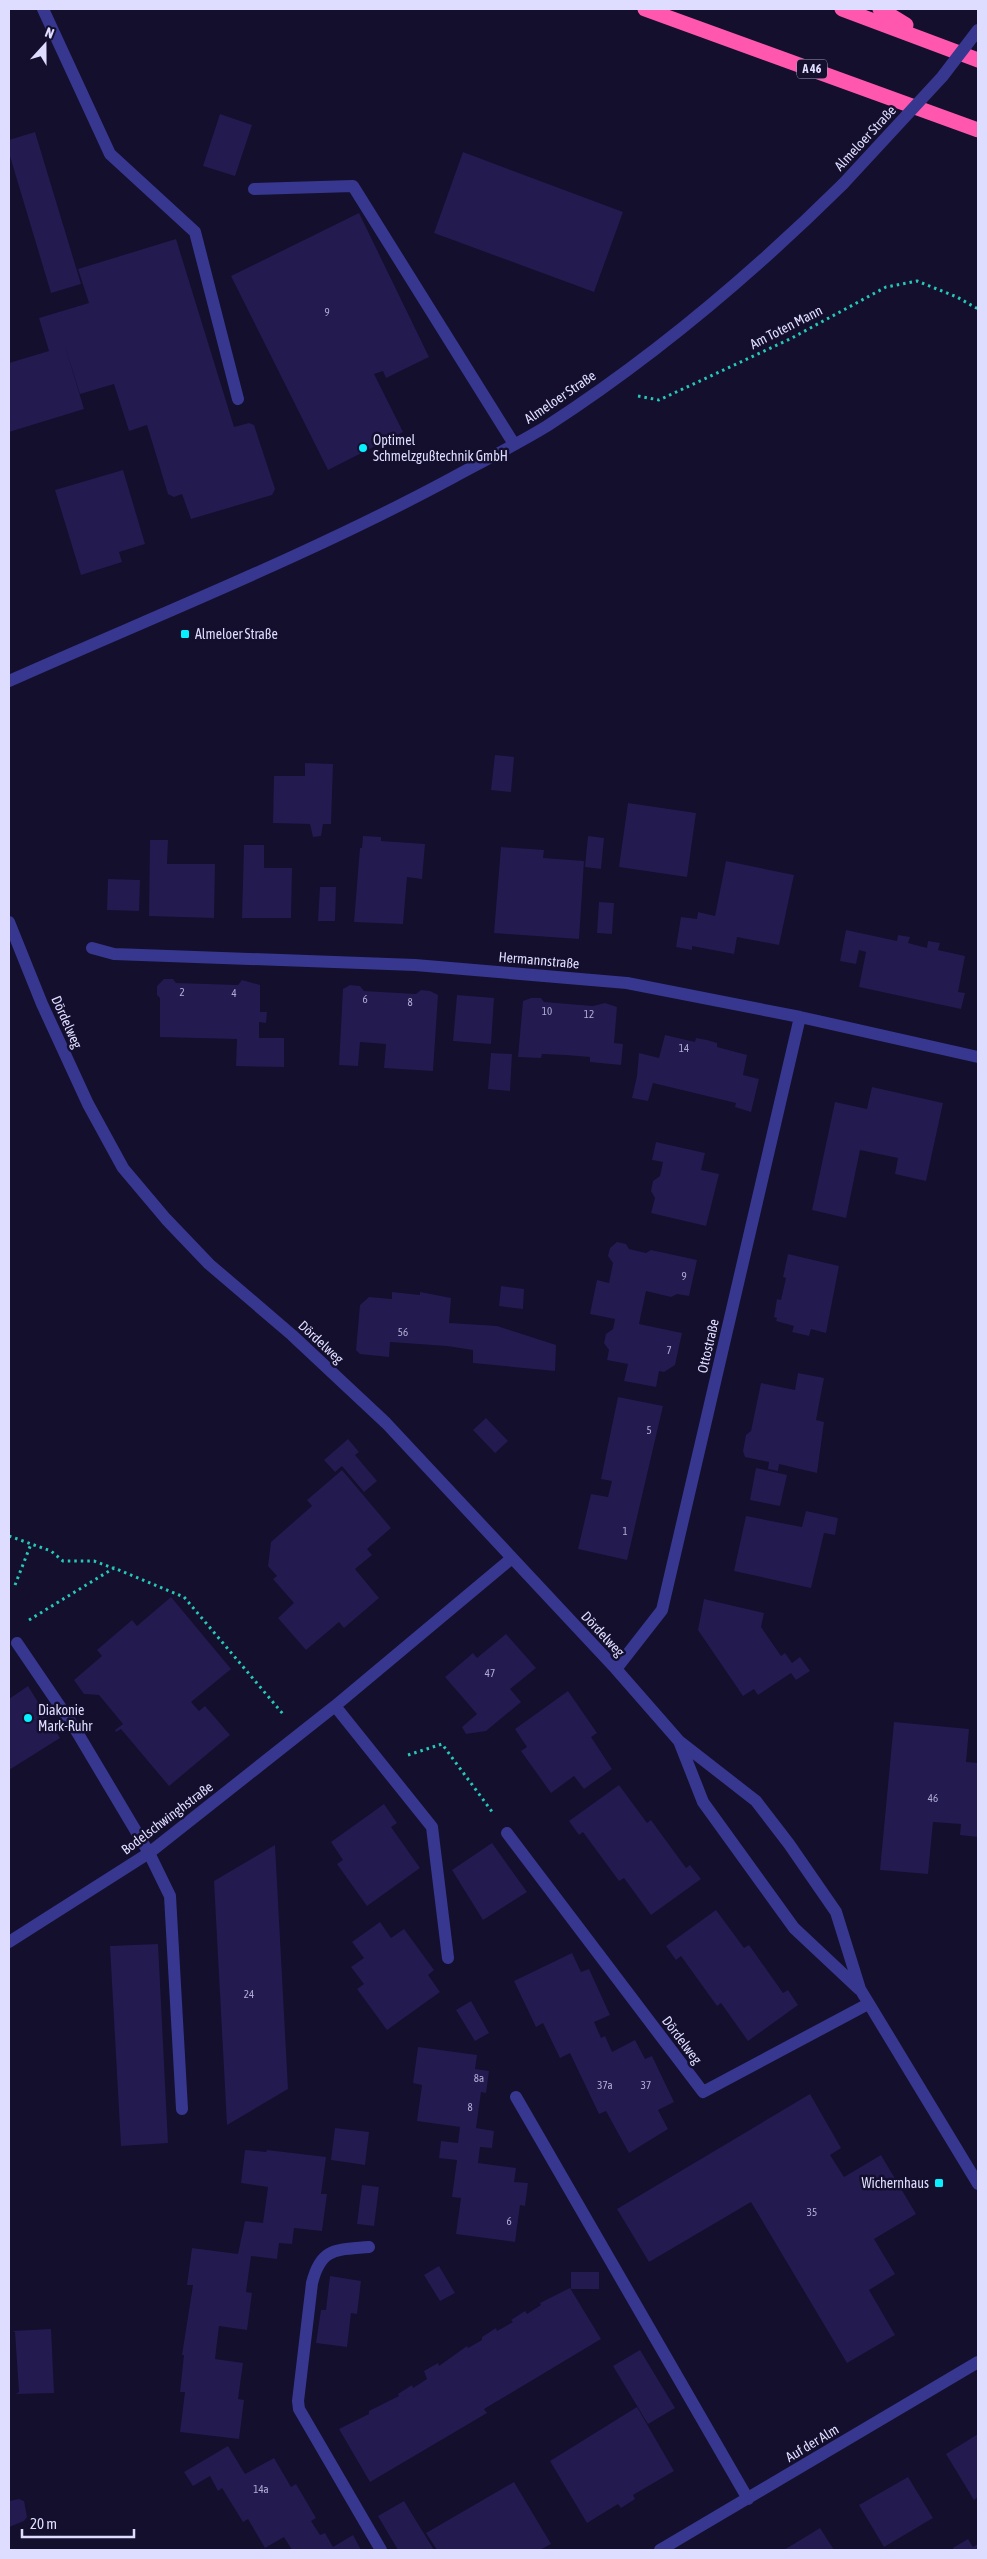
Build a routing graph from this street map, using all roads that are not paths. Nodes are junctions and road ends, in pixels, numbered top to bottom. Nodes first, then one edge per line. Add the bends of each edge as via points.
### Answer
1 (43, 9) edge
2 (645, 9) edge
3 (842, 9) edge
4 (880, 9) edge
5 (978, 30) edge
6 (933, 42) junction
7 (978, 60) edge
8 (978, 130) edge
9 (254, 189) dead end
10 (238, 399) dead end
11 (514, 444) junction
12 (9, 681) edge
13 (9, 922) edge
14 (92, 948) dead end
15 (800, 1017) junction
16 (978, 1057) edge
17 (512, 1558) junction
18 (17, 1643) dead end
19 (616, 1669) junction
20 (335, 1706) junction
21 (679, 1742) junction
22 (507, 1833) road end
23 (149, 1854) junction
24 (9, 1942) edge
25 (448, 1958) dead end
26 (860, 1989) junction
27 (868, 2004) junction
28 (516, 2097) dead end
29 (182, 2109) dead end
30 (978, 2184) edge
31 (369, 2247) dead end
32 (978, 2362) edge
33 (748, 2498) junction
34 (381, 2550) edge
35 (660, 2550) edge

1 - 10 street via 110,154 195,232
2 - 8 highway, A 46
3 - 6 highway
4 - 6 highway
5 - 11 street, Almeloer Straße, bridge via 942,77 784,242 689,325 546,427
6 - 7 highway
9 - 11 street via 353,186
11 - 12 street, Almeloer Straße via 410,501
13 - 17 street, Dördelweg via 88,1104 124,1168 209,1264 292,1335 386,1423
14 - 15 street, Hermannstraße via 114,954 415,964 627,983
15 - 16 street, Hermannstraße
15 - 19 street, Ottostraße via 662,1610
17 - 19 street, Dördelweg
17 - 20 street, Bodelschwinghstraße
18 - 23 street via 74,1727
19 - 21 street, Dördelweg
20 - 23 street, Bodelschwinghstraße
20 - 25 street via 432,1827
21 - 26 street, Dördelweg via 703,1802 794,1928
21 - 26 street, Dördelweg via 756,1801 790,1844 836,1912
22 - 27 street, Dördelweg via 703,2092
23 - 24 street, Bodelschwinghstraße
23 - 29 street via 170,1896
26 - 27 street, Dördelweg
27 - 30 street, Dördelweg
28 - 33 street
31 - 34 street via 337,2250 324,2255 316,2266 298,2401 299,2409
32 - 33 street, Auf der Alm
33 - 35 street, Auf der Alm

